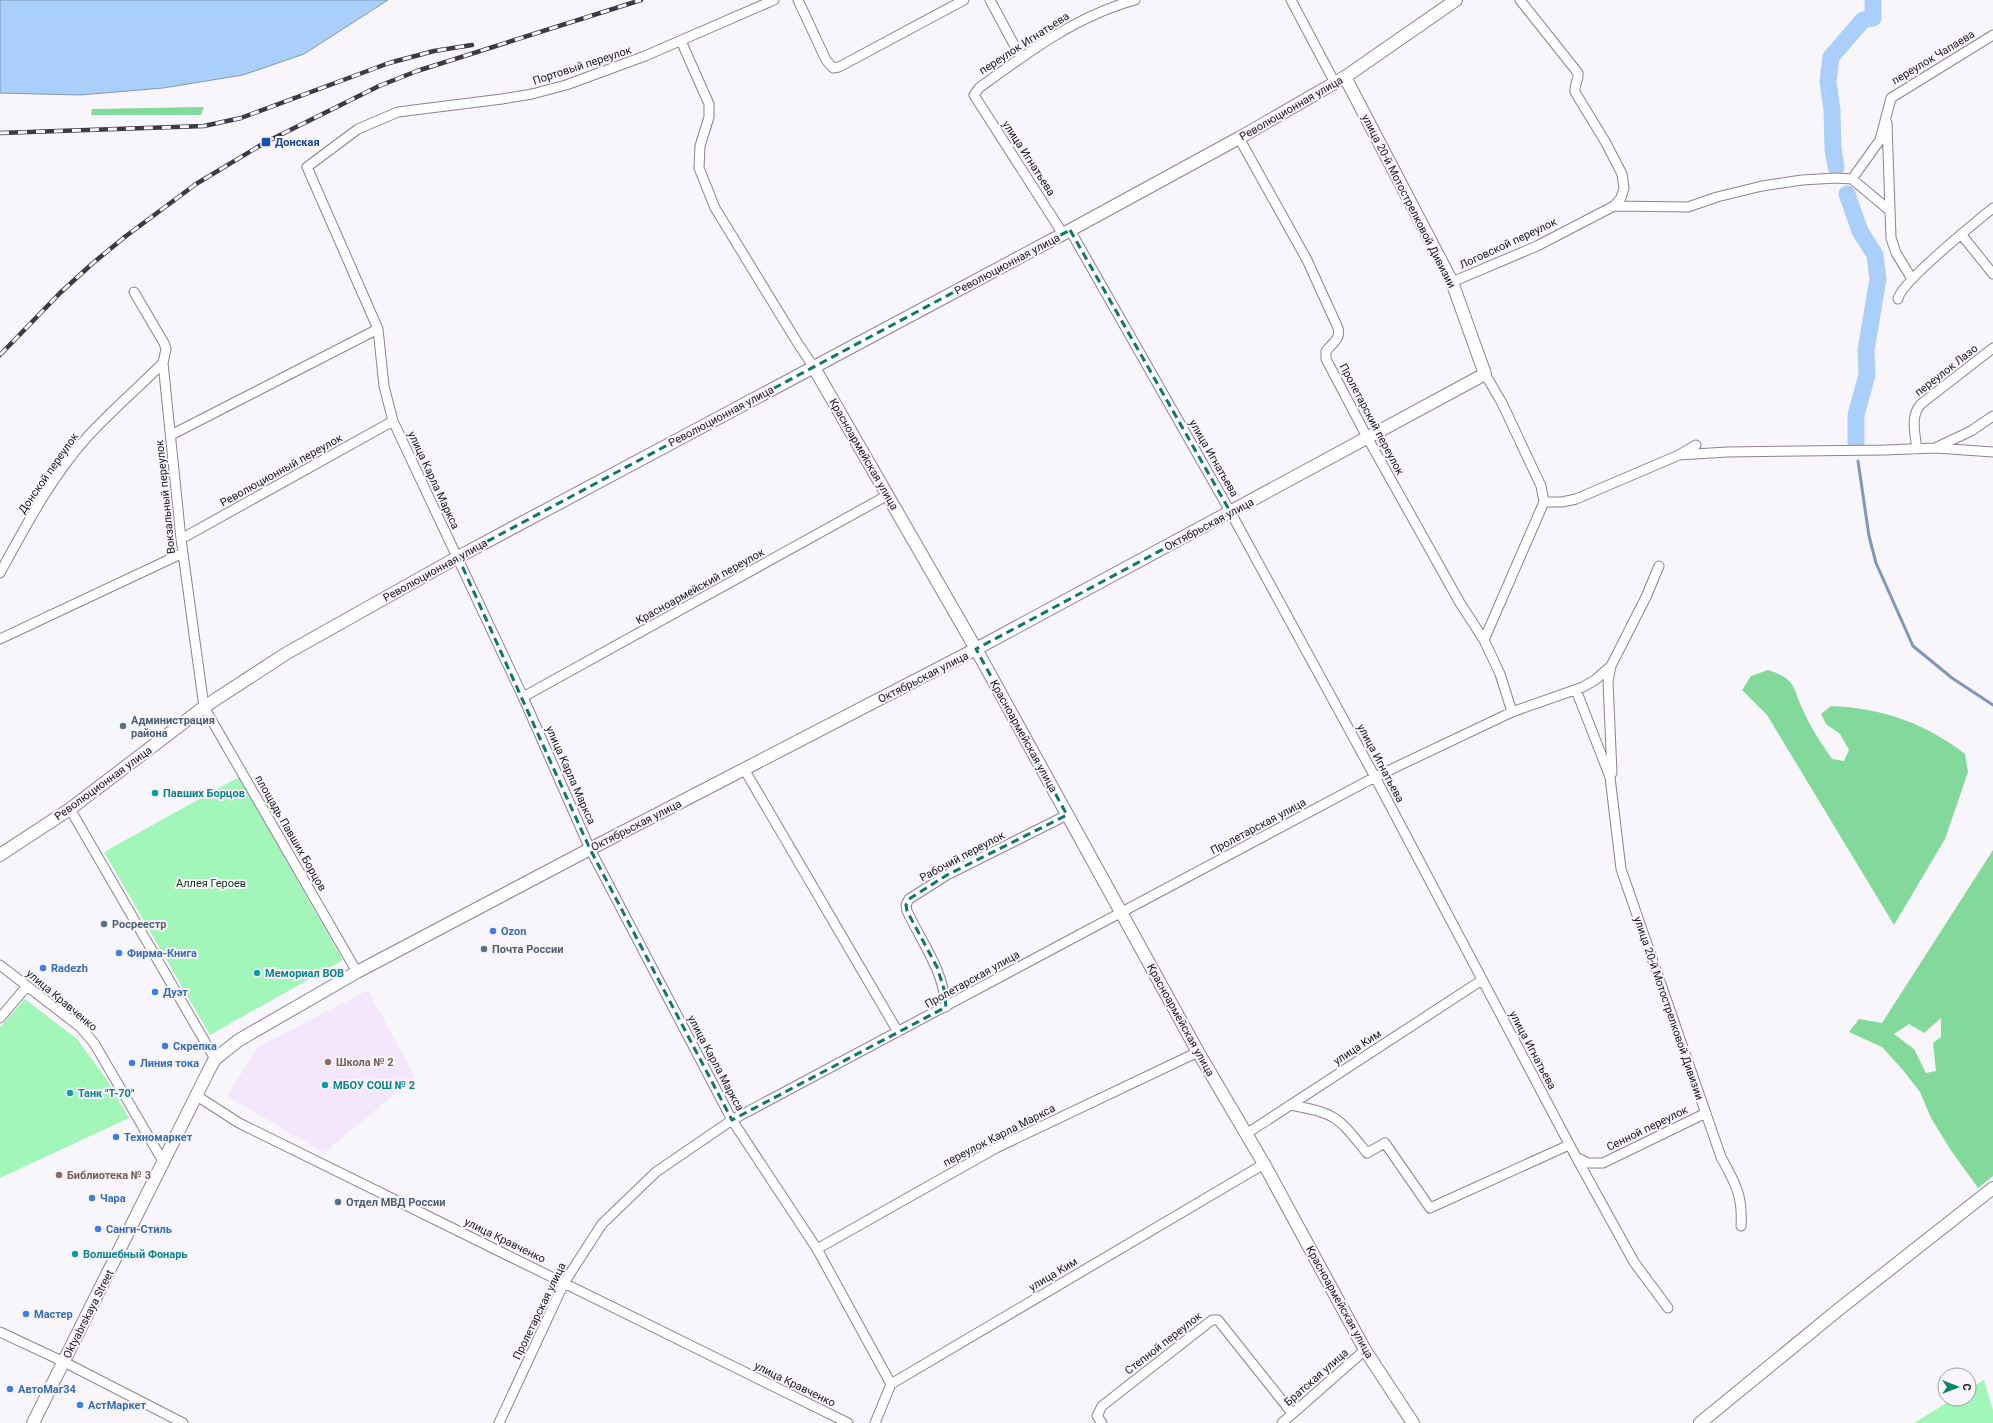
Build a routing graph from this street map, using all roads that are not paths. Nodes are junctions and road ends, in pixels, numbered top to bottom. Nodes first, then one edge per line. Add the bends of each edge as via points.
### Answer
1 (774, 0) edge
2 (798, 0) edge
3 (964, 0) edge
4 (990, 0) edge
5 (1135, 0) edge
6 (1291, 0) edge
7 (1456, 0) edge
8 (1520, 0) edge
9 (1993, 35) edge
10 (681, 41) junction
11 (1021, 58) junction
12 (1340, 80) junction
13 (974, 95) joint
14 (1887, 115) junction
15 (1239, 138) junction
16 (307, 167) joint
17 (1852, 179) junction
18 (1614, 206) junction
19 (1993, 208) edge
20 (1890, 210) junction
21 (1066, 232) junction
22 (1961, 234) junction
23 (1993, 274) edge
24 (1912, 279) junction
25 (1452, 282) junction
26 (134, 292) dead end
27 (1898, 299) dead end
28 (378, 329) junction
29 (1993, 348) edge
30 (164, 363) junction
31 (813, 366) junction
32 (1485, 374) junction
33 (1993, 416) edge
34 (393, 421) junction
35 (171, 435) junction
36 (1367, 437) junction
37 (1696, 445) dead end
38 (1936, 448) junction
39 (1917, 449) junction
40 (1993, 452) edge
41 (1679, 455) junction
42 (888, 495) junction
43 (1544, 502) junction
44 (1231, 513) junction
45 (181, 539) junction
46 (183, 553) junction
47 (458, 557) junction
48 (1659, 566) dead end
49 (0, 573) edge
50 (0, 639) edge
51 (1484, 640) junction
52 (976, 650) junction
53 (1611, 666) junction
54 (1576, 690) junction
55 (523, 697) junction
56 (204, 707) junction
57 (1512, 712) junction
58 (744, 769) junction
59 (1375, 777) junction
60 (1612, 786) junction
61 (70, 809) junction
62 (1067, 815) junction
63 (590, 848) junction
64 (0, 855) edge
65 (1121, 911) junction
66 (0, 965) edge
67 (357, 972) junction
68 (1482, 980) junction
69 (28, 986) junction
70 (946, 1007) junction
71 (0, 1018) edge
72 (898, 1032) junction
73 (1198, 1052) junction
74 (215, 1059) junction
75 (197, 1096) junction
76 (1290, 1105) junction
77 (1706, 1113) junction
78 (732, 1120) junction
79 (1246, 1134) junction
80 (1569, 1145) junction
81 (1576, 1157) junction
82 (164, 1163) junction
83 (1264, 1164) junction
84 (1993, 1188) edge
85 (1740, 1226) dead end
86 (817, 1249) junction
87 (564, 1283) junction
88 (1668, 1308) dead end
89 (0, 1332) edge
90 (1365, 1350) junction
91 (64, 1362) junction
92 (891, 1384) junction
93 (1292, 1413) junction
94 (33, 1423) edge
95 (183, 1423) edge
96 (499, 1423) edge
97 (848, 1423) edge
98 (875, 1423) edge
99 (1102, 1423) edge
100 (1282, 1423) edge
101 (1413, 1423) edge
102 (1700, 1423) edge

1 - 10 street, Портовый переулок
2 - 3 street via 826,60 833,68
4 - 11 street
5 - 11 street, переулок Игнатьева via 1114,5 1088,16
6 - 12 street, улица 20-й Мотострелковой Дивизии
7 - 12 street, Революционная улица
8 - 18 street via 1578,73 1575,92 1606,142 1624,182 1621,198
9 - 14 street, переулок Чапаева via 1894,95 1889,102
10 - 16 street, Портовый переулок via 566,85 532,94 398,112 358,129
10 - 31 street, Красноармейская улица via 709,104 709,117 700,146 699,168 728,228
11 - 13 street, переулок Игнатьева via 979,88
12 - 15 street, Революционная улица
12 - 25 street, улица 20-й Мотострелковой Дивизии
13 - 21 street, улица Игнатьева
14 - 17 street via 1880,140
14 - 20 street
15 - 21 street, Революционная улица
15 - 36 street, Пролетарский переулок via 1307,260 1338,328 1338,338 1325,354
16 - 28 street, улица Карла Маркса
17 - 18 street via 1802,180 1762,186 1688,207
17 - 20 street
18 - 25 street, Логовской переулок via 1537,246
19 - 22 street
20 - 24 street via 1893,246
21 - 31 street, Революционная улица
21 - 44 street, улица Игнатьева
22 - 23 street
22 - 24 street
24 - 27 street via 1898,294
25 - 32 street, улица 20-й Мотострелковой Дивизии
26 - 30 street, Вокзальный переулок via 164,343
28 - 34 street, улица Карла Маркса via 384,386
28 - 35 street
29 - 39 street, переулок Лазо via 1915,410
30 - 35 street, Вокзальный переулок
30 - 49 street, Донской переулок via 89,435 77,450 21,534
31 - 42 street, Красноармейская улица
31 - 47 street, Революционная улица
32 - 36 street, Октябрьская улица
32 - 43 street, улица 20-й Мотострелковой Дивизии via 1502,403 1541,486
33 - 38 street via 1971,431
34 - 45 street, Революционный переулок
34 - 47 street, улица Карла Маркса
35 - 45 street, Вокзальный переулок
36 - 44 street, Октябрьская улица
36 - 51 street, Пролетарский переулок via 1460,603
37 - 41 street
38 - 39 street
38 - 40 street
39 - 41 street
41 - 43 street via 1576,499
42 - 52 street, Красноармейская улица
42 - 55 street, Красноармейский переулок
43 - 51 street
44 - 52 street, Октябрьская улица
44 - 59 street, улица Игнатьева
45 - 46 street, Вокзальный переулок
46 - 50 street
46 - 56 street, Вокзальный переулок
47 - 55 street, улица Карла Маркса
47 - 56 street, Революционная улица via 287,653
48 - 53 street, улица 20-й Мотострелковой Дивизии
51 - 57 street, Пролетарский переулок via 1500,674
52 - 58 street, Октябрьская улица
52 - 62 street, Красноармейская улица
53 - 54 street, Пролетарская улица via 1595,680
53 - 60 street, улица 20-й Мотострелковой Дивизии via 1608,682
54 - 57 street, Пролетарская улица
54 - 60 street, улица 20-й Мотострелковой Дивизии
55 - 63 street, улица Карла Маркса
56 - 61 street, Революционная улица
56 - 67 street, площадь Павших Борцов
57 - 59 street, Пролетарская улица
58 - 63 street, Октябрьская улица
58 - 72 street
59 - 65 street, Пролетарская улица
59 - 68 street, улица Игнатьева
60 - 77 street, улица 20-й Мотострелковой Дивизии via 1621,868
61 - 64 street, Революционная улица
61 - 74 street
62 - 65 street, Красноармейская улица
62 - 70 street, Рабочий переулок via 947,875 909,900 906,905 907,911 937,967
63 - 67 street, Октябрьская улица
63 - 78 street, улица Карла Маркса
65 - 70 street, Пролетарская улица
65 - 73 street, Красноармейская улица
66 - 69 street, улица Кравченко
67 - 74 street, Октябрьская улица via 239,1040
68 - 76 street, улица Ким
68 - 80 street, улица Игнатьева
69 - 71 street
69 - 82 street, улица Кравченко via 80,1027 94,1043
70 - 72 street, Пролетарская улица
72 - 78 street, Пролетарская улица
73 - 79 street, Красноармейская улица
73 - 86 street, переулок Карла Маркса via 996,1148
74 - 75 street, Oktyabrskaya Street
75 - 82 street, Oktyabrskaya Street
75 - 87 street, улица Кравченко via 239,1124
76 - 79 street, улица Ким
76 - 80 street via 1318,1110 1339,1120 1367,1153 1385,1143 1430,1208
77 - 81 street, Сенной переулок via 1603,1163 1588,1162
77 - 85 street, улица 20-й Мотострелковой Дивизии via 1721,1157 1738,1190 1742,1208
78 - 86 street, улица Карла Маркса
78 - 87 street, Пролетарская улица via 656,1172 602,1224
79 - 83 street, Красноармейская улица
80 - 81 street, улица Игнатьева
81 - 88 street, улица Игнатьева via 1634,1262
82 - 91 street, Oktyabrskaya Street
83 - 90 street, Красноармейская улица
83 - 92 street, улица Ким
84 - 102 street
86 - 92 street, улица Карла Маркса
87 - 96 street, Пролетарская улица
87 - 97 street, улица Кравченко
89 - 91 street
90 - 93 street, Братская улица
90 - 101 street, Красноармейская улица
91 - 94 street, Oktyabrskaya Street
91 - 95 street
92 - 98 street
93 - 99 street, Степной переулок via 1218,1320 1212,1320 1102,1406 1097,1416
93 - 100 street, Братская улица

